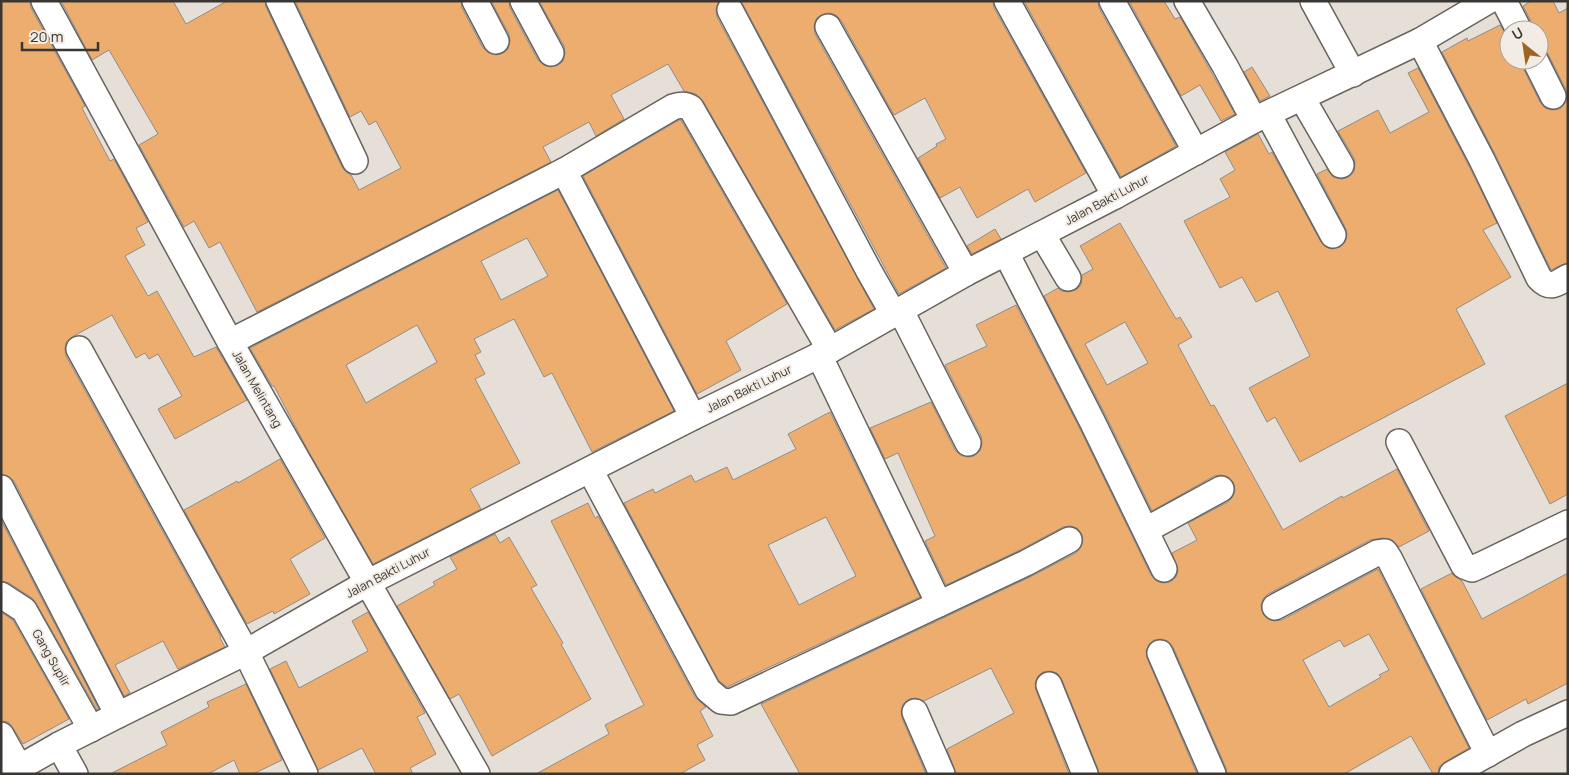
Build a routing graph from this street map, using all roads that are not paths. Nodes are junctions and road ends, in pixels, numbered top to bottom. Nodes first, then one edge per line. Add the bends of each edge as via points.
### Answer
1 (44, 1) edge
2 (280, 1) edge
3 (475, 1) edge
4 (523, 1) edge
5 (1007, 1) edge
6 (1112, 1) edge
7 (1187, 1) edge
8 (1313, 1) edge
9 (1488, 1) edge
10 (1504, 1) edge
11 (730, 10) dead end
12 (1514, 20) edge
13 (828, 27) dead end
14 (496, 41) dead end
15 (1420, 41) junction
16 (551, 53) dead end
17 (1540, 70) edge
18 (1353, 74) junction
19 (1553, 96) dead end
20 (1302, 98) junction
21 (1261, 117) junction
22 (1196, 152) junction
23 (355, 161) dead end
24 (1341, 165) dead end
25 (564, 171) junction
26 (1115, 196) junction
27 (1042, 234) junction
28 (1333, 235) dead end
29 (1006, 253) junction
30 (966, 273) junction
31 (1568, 277) edge
32 (1068, 278) dead end
33 (897, 313) junction
34 (230, 342) junction
35 (79, 349) dead end
36 (824, 352) junction
37 (693, 417) junction
38 (1400, 442) dead end
39 (968, 443) dead end
40 (590, 470) junction
41 (1, 488) edge
42 (1221, 489) dead end
43 (1568, 523) edge
44 (1146, 530) junction
45 (1069, 540) dead end
46 (1164, 569) dead end
47 (367, 583) junction
48 (1, 595) edge
49 (939, 604) junction
50 (1275, 606) dead end
51 (246, 652) junction
52 (1160, 653) dead end
53 (1049, 685) dead end
54 (915, 712) dead end
55 (118, 715) junction
56 (1565, 721) edge
57 (91, 729) junction
58 (1, 735) edge
59 (59, 744) junction
60 (1488, 754) junction
61 (14, 770) edge
62 (75, 774) edge
63 (305, 774) edge
64 (477, 774) edge
65 (942, 774) edge
66 (1085, 774) edge
67 (1213, 774) edge
68 (1452, 774) edge

1 - 34 street, Jalan Melintang
2 - 23 street
3 - 14 street
4 - 16 street
5 - 26 street
6 - 22 street
7 - 21 street
8 - 18 street
9 - 15 street, Jalan Bakti Luhur
10 - 12 street
11 - 33 street via 869,271
13 - 30 street
15 - 18 street, Jalan Bakti Luhur
15 - 31 street via 1539,278 1545,284 1553,285
17 - 19 street
18 - 20 street, Jalan Bakti Luhur
20 - 21 street, Jalan Bakti Luhur
20 - 24 street
21 - 22 street, Jalan Bakti Luhur
21 - 28 street
22 - 26 street, Jalan Bakti Luhur
25 - 34 street
25 - 36 street via 673,107 687,105
25 - 37 street
26 - 27 street, Jalan Bakti Luhur
27 - 29 street, Jalan Bakti Luhur
27 - 32 street
29 - 30 street, Jalan Bakti Luhur
29 - 44 street
30 - 33 street, Jalan Bakti Luhur
33 - 36 street, Jalan Bakti Luhur
33 - 39 street
34 - 47 street, Jalan Melintang
35 - 51 street
36 - 37 street, Jalan Bakti Luhur
36 - 49 street
37 - 40 street, Jalan Bakti Luhur
38 - 43 street via 1464,566 1472,569
40 - 47 street, Jalan Bakti Luhur
40 - 49 street via 708,690 721,701 732,702
41 - 55 street
42 - 44 street
44 - 46 street
45 - 49 street
47 - 51 street, Jalan Bakti Luhur
47 - 64 street, Jalan Melintang
48 - 57 street, Gang Suplir via 24,610
50 - 60 street via 1377,553 1385,552
51 - 55 street, Jalan Bakti Luhur
51 - 63 street
52 - 67 street
53 - 66 street
54 - 65 street
55 - 57 street, Jalan Bakti Luhur
56 - 60 street
57 - 59 street, Jalan Bakti Luhur
58 - 61 street
59 - 61 street, Jalan Bakti Luhur
59 - 62 street
60 - 68 street

